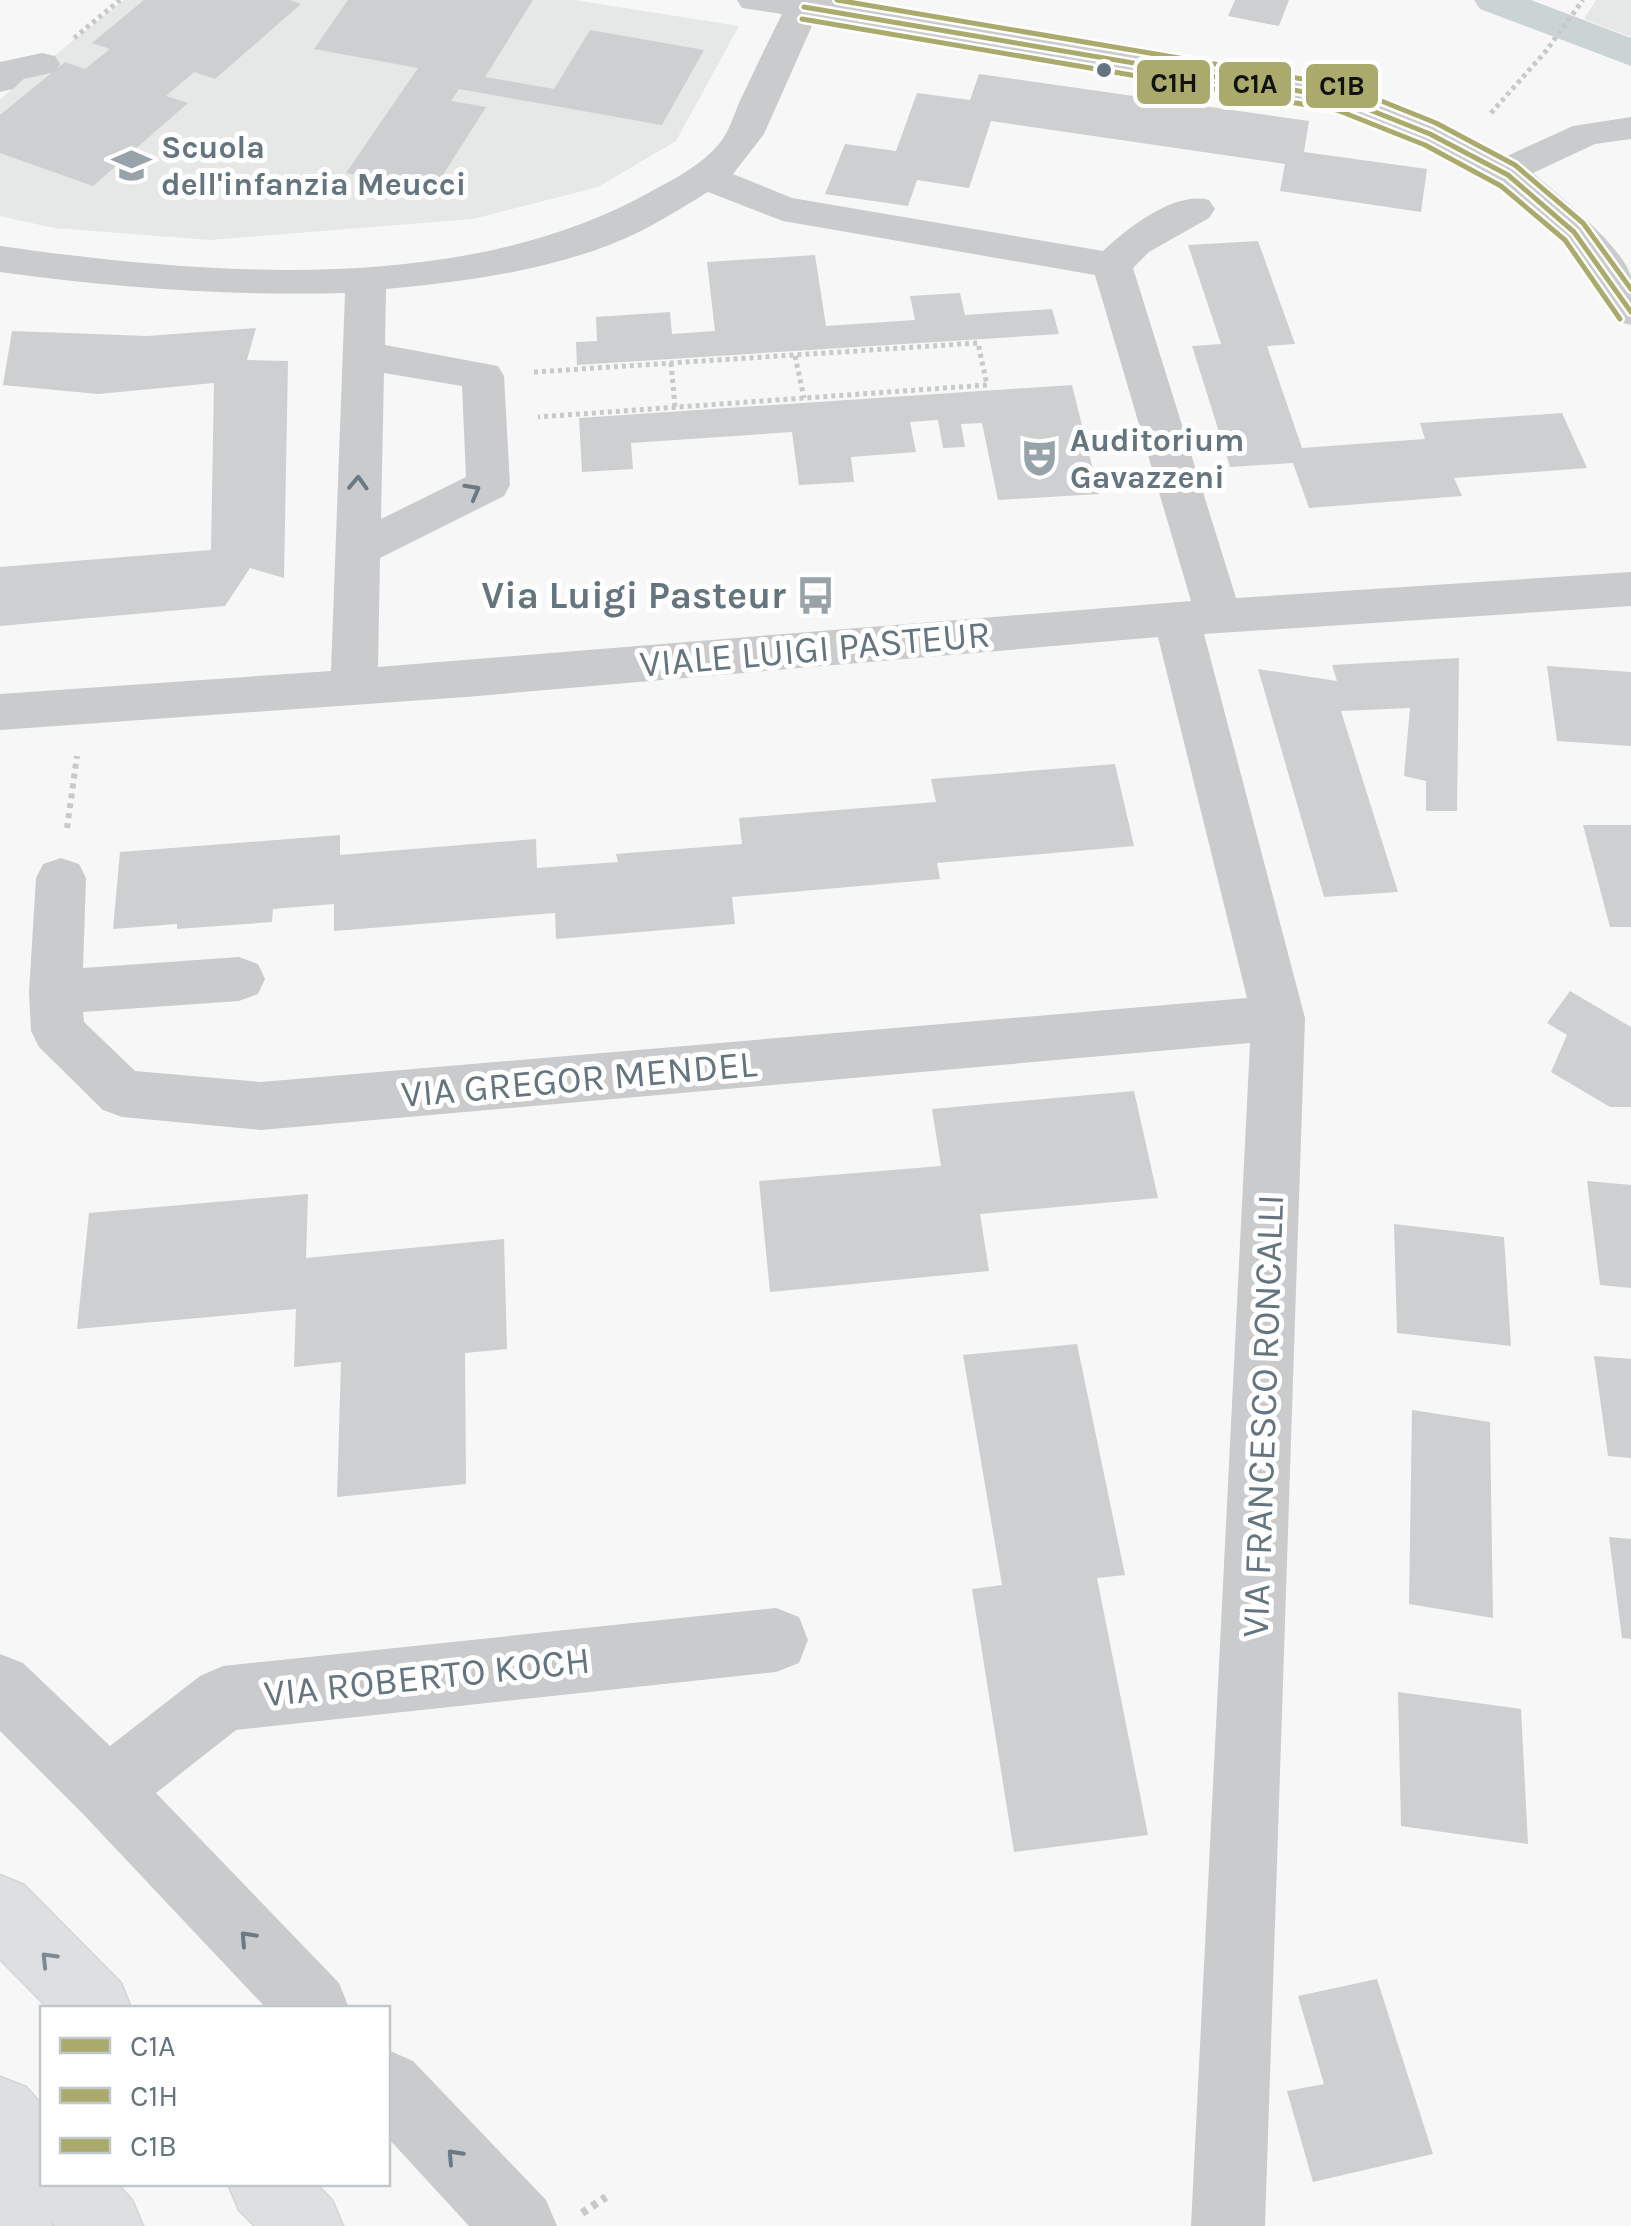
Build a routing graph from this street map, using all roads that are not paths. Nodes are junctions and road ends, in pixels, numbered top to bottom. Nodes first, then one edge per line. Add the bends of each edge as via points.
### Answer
1 (755, 0) edge
2 (806, 3) edge
3 (851, 13) junction
4 (42, 64) road end
5 (0, 80) edge
6 (1631, 128) edge
7 (739, 144) junction
8 (1506, 171) junction
9 (704, 176) junction
10 (1195, 209) dead end
11 (0, 259) edge
12 (1112, 265) junction
13 (366, 278) junction
14 (1631, 312) edge
15 (362, 356) junction
16 (356, 552) junction
17 (1631, 589) edge
18 (1197, 617) junction
19 (354, 686) junction
20 (0, 712) edge
21 (61, 878) road end
22 (240, 979) dead end
23 (56, 992) junction
24 (1278, 1018) junction
25 (776, 1640) dead end
26 (0, 1686) edge
27 (108, 1790) junction
28 (0, 1909) edge
29 (94, 2006) edge
30 (312, 2006) edge
31 (390, 2088) edge
32 (0, 2113) edge
33 (40, 2156) edge
34 (0, 2186) edge
35 (68, 2186) edge
36 (267, 2186) edge
37 (15, 2226) edge
38 (106, 2226) edge
39 (306, 2226) edge
40 (520, 2226) edge
41 (1228, 2226) edge

1 - 2 street
2 - 3 street
2 - 7 street
3 - 7 street via 802,66 772,122
3 - 8 street via 1340,98 1417,126
4 - 5 street via 12,70
6 - 8 street via 1586,134
7 - 9 street
8 - 14 street via 1606,266
9 - 12 street via 783,209
9 - 13 street via 642,218 566,246 486,266
10 - 12 street via 1135,243
11 - 13 street via 178,280
12 - 18 street, VIA FRANCESCO RONCALLI
13 - 15 street
16 -> 15 street
16 -> 15 street via 488,485 483,376
16 - 19 street
17 - 18 street, VIALE LUIGI PASTEUR
18 - 19 street, VIALE LUIGI PASTEUR
18 - 24 street, VIA FRANCESCO RONCALLI via 1192,668
19 - 20 street, VIALE LUIGI PASTEUR
21 - 23 street, VIA GREGOR MENDEL
22 - 23 street
23 - 24 street, VIA GREGOR MENDEL via 58,1032 122,1093 261,1106
24 - 41 street, VIA FRANCESCO RONCALLI
25 - 27 street, VIA ROBERTO KOCH via 223,1699
26 - 27 street
30 -> 27 street
29 -> 28 main road
40 -> 31 street
32 - 33 main road
34 - 37 main road
35 - 38 main road
36 - 39 main road

